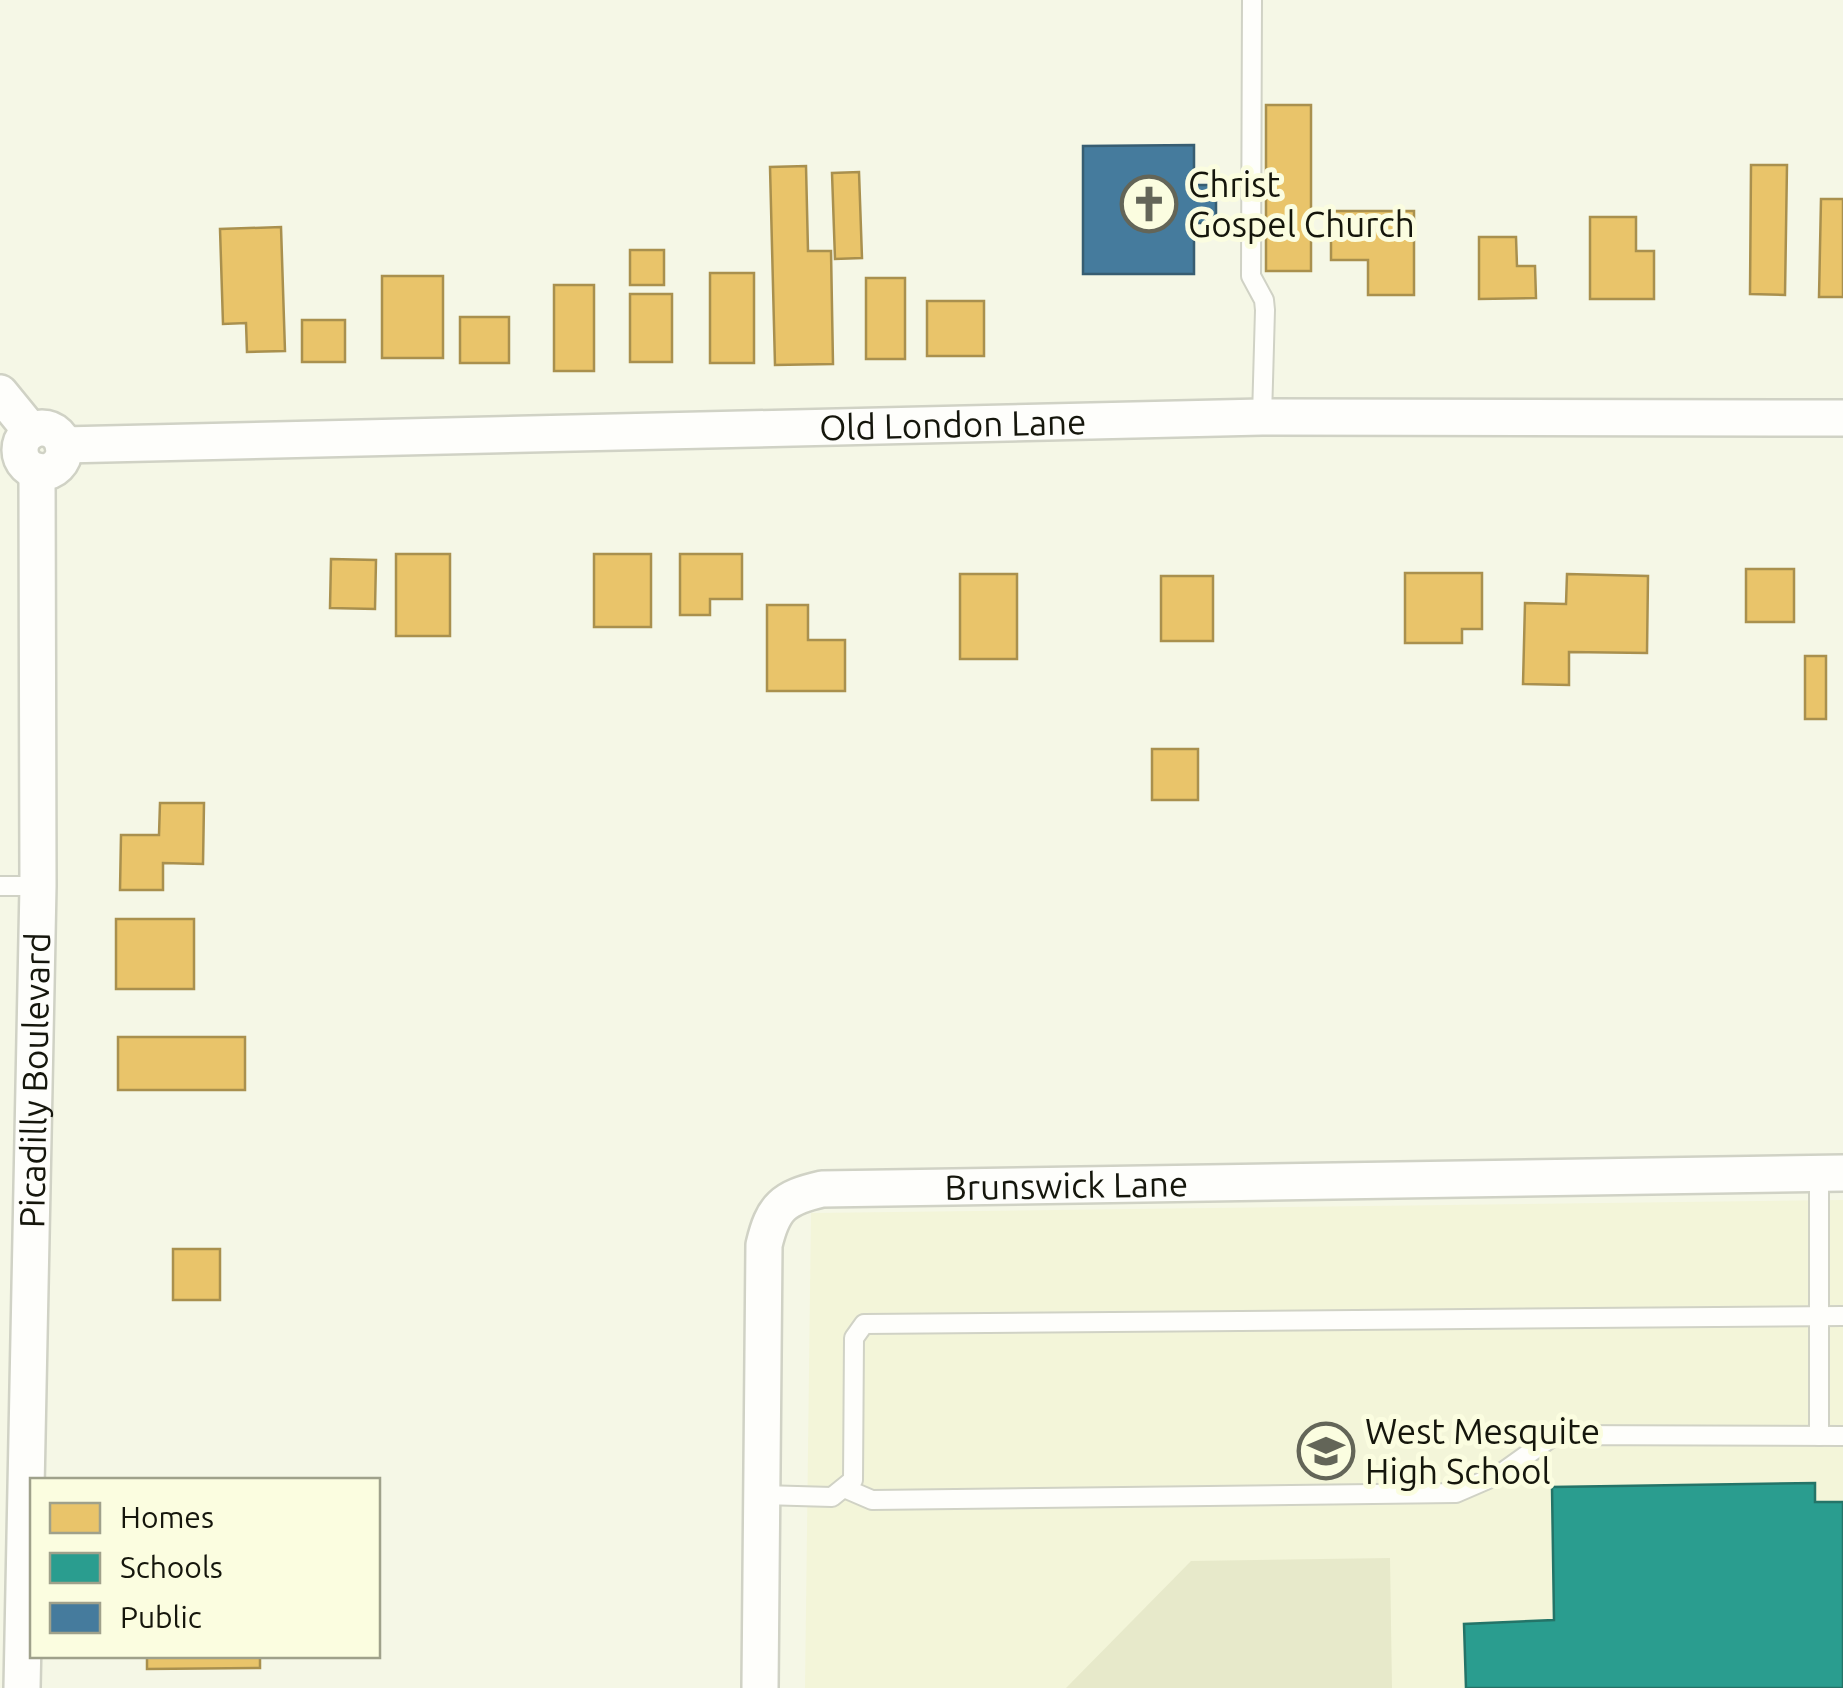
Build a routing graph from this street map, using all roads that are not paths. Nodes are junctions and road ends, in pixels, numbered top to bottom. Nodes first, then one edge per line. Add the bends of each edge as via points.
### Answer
1 (1252, 0) edge
2 (0, 393) edge
3 (1262, 416) junction
4 (1843, 418) edge
5 (47, 438) junction
6 (0, 886) edge
7 (38, 886) junction
8 (1831, 1173) edge
9 (1843, 1316) edge
10 (1819, 1317) junction
11 (1819, 1436) junction
12 (1843, 1436) edge
13 (844, 1488) junction
14 (762, 1495) junction
15 (22, 1688) edge
16 (760, 1688) edge

1 - 3 lane via 1252,276 1265,310
2 - 5 street
3 - 4 street, Old London Lane
3 - 5 street, Old London Lane
5 - 7 street, Picadilly Boulevard via 57,465 37,472
6 - 7 lane
7 - 15 street, Picadilly Boulevard via 20,1425
8 - 10 lane
8 - 14 street, Brunswick Lane via 842,1188 797,1194 771,1216 764,1245
9 - 10 lane
10 - 11 lane
10 - 13 lane via 864,1324 854,1338 852,1480
11 - 12 lane
11 - 13 lane via 1554,1435 1500,1474 1456,1493 872,1500
13 - 14 lane via 832,1497
14 - 16 street, Brunswick Lane

